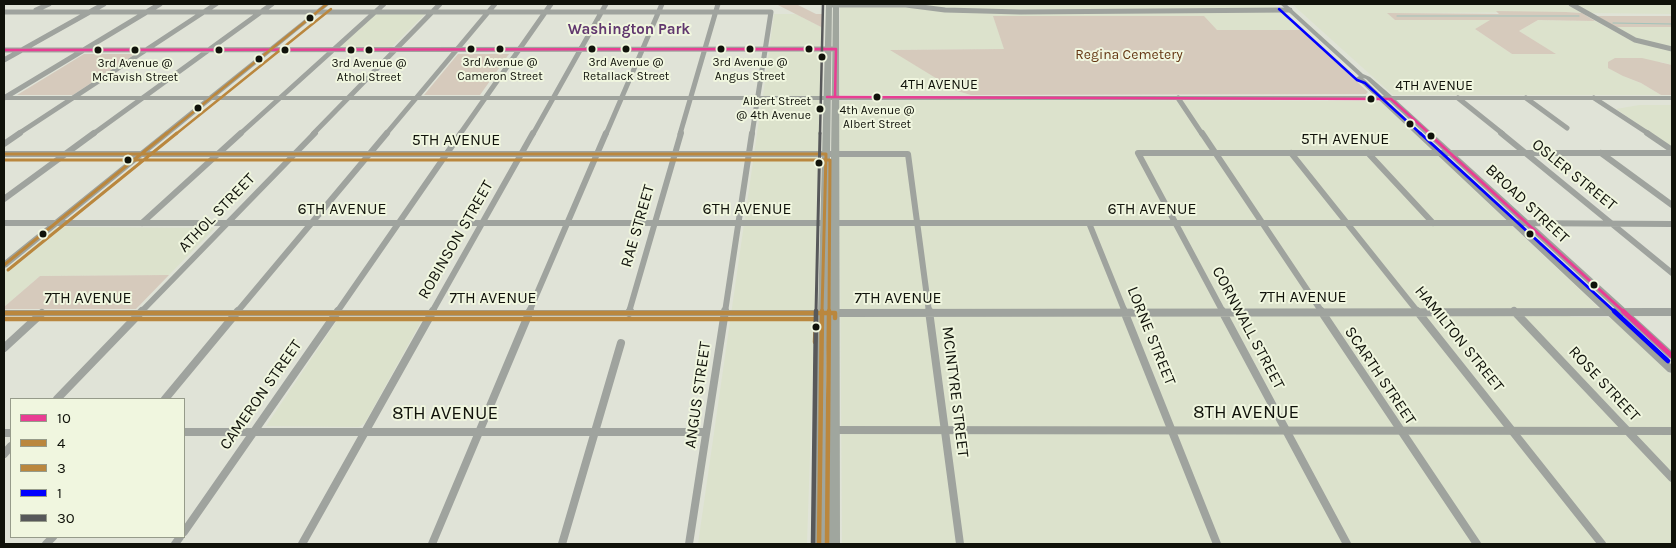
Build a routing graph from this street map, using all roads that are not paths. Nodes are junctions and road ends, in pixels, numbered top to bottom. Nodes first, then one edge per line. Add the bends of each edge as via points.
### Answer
1 (49, 4) edge
2 (104, 4) edge
3 (160, 4) edge
4 (216, 4) edge
5 (272, 4) edge
6 (327, 4) edge
7 (384, 4) edge
8 (440, 4) edge
9 (495, 4) edge
10 (551, 4) edge
11 (606, 4) edge
12 (662, 4) edge
13 (718, 4) edge
14 (832, 4) edge
15 (1283, 4) edge
16 (1571, 4) edge
17 (1058, 5) dead end
18 (1290, 10) junction
19 (4, 12) edge
20 (33, 12) junction
21 (90, 12) junction
22 (147, 12) junction
23 (203, 12) junction
24 (260, 12) junction
25 (317, 12) junction
26 (375, 12) junction
27 (432, 12) junction
28 (488, 12) junction
29 (545, 12) junction
30 (601, 12) junction
31 (659, 12) junction
32 (716, 12) junction
33 (1062, 12) junction
34 (1672, 49) edge
35 (4, 51) edge
36 (20, 51) junction
37 (83, 51) junction
38 (144, 51) junction
39 (207, 51) junction
40 (268, 51) junction
41 (332, 51) junction
42 (393, 51) junction
43 (456, 51) junction
44 (518, 51) junction
45 (580, 51) junction
46 (642, 51) junction
47 (704, 51) junction
48 (766, 51) junction
49 (832, 51) junction
50 (4, 60) edge
51 (1361, 75) junction
52 (417, 97) junction
53 (485, 97) junction
54 (554, 97) junction
55 (623, 97) junction
56 (691, 97) junction
57 (759, 97) junction
58 (831, 97) junction
59 (4, 98) edge
60 (74, 98) junction
61 (143, 98) junction
62 (211, 98) junction
63 (280, 98) junction
64 (349, 98) junction
65 (1178, 98) junction
66 (1458, 98) junction
67 (1526, 98) junction
68 (1594, 98) junction
69 (1670, 98) edge
70 (1381, 99) junction
71 (1391, 99) junction
72 (1567, 128) dead end
73 (4, 144) edge
74 (1672, 152) edge
75 (1138, 153) joint
76 (1215, 153) junction
77 (1291, 153) junction
78 (1368, 153) junction
79 (1601, 153) junction
80 (4, 154) edge
81 (66, 154) junction
82 (141, 154) junction
83 (218, 154) junction
84 (294, 154) junction
85 (369, 154) junction
86 (446, 154) junction
87 (522, 154) junction
88 (598, 154) junction
89 (674, 154) junction
90 (749, 154) junction
91 (831, 154) junction
92 (908, 154) joint
93 (1441, 154) junction
94 (1451, 154) junction
95 (1526, 154) junction
96 (4, 199) edge
97 (1672, 205) edge
98 (4, 223) edge
99 (56, 223) junction
100 (142, 223) junction
101 (227, 223) junction
102 (311, 223) junction
103 (399, 223) junction
104 (483, 223) junction
105 (568, 223) junction
106 (654, 223) junction
107 (739, 223) junction
108 (830, 223) junction
109 (918, 223) junction
110 (1089, 223) junction
111 (1174, 223) junction
112 (1261, 223) junction
113 (1513, 223) junction
114 (1526, 223) junction
115 (1346, 224) junction
116 (1433, 224) junction
117 (1612, 224) junction
118 (1672, 224) edge
119 (4, 265) edge
120 (1672, 273) edge
121 (1125, 312) junction
122 (1223, 312) junction
123 (1320, 312) junction
124 (1417, 312) junction
125 (1514, 312) junction
126 (1611, 312) junction
127 (1624, 312) junction
128 (1672, 312) edge
129 (4, 313) edge
130 (42, 313) junction
131 (141, 313) junction
132 (237, 313) junction
133 (337, 313) junction
134 (529, 313) junction
135 (629, 313) junction
136 (724, 313) junction
137 (829, 313) junction
138 (930, 313) junction
139 (431, 314) junction
140 (621, 343) dead end
141 (4, 348) edge
142 (1672, 356) edge
143 (1672, 370) edge
144 (58, 398) edge
145 (166, 398) edge
146 (820, 430) junction
147 (834, 430) junction
148 (944, 430) junction
149 (254, 431) junction
150 (479, 431) junction
151 (1173, 431) junction
152 (1286, 431) junction
153 (1400, 431) junction
154 (1514, 431) junction
155 (1628, 431) junction
156 (185, 432) edge
157 (367, 432) junction
158 (595, 432) junction
159 (706, 432) junction
160 (1672, 432) edge
161 (1672, 478) edge
162 (185, 531) edge
163 (302, 544) edge
164 (432, 544) edge
165 (562, 544) edge
166 (690, 544) edge
167 (819, 544) edge
168 (833, 544) edge
169 (960, 544) edge
170 (1217, 544) edge
171 (1347, 544) edge
172 (1476, 544) edge
173 (1602, 544) edge

1 - 20 street
2 - 21 street
3 - 22 street
4 - 23 street
5 - 24 street
6 - 25 street
7 - 26 street
8 - 27 street, ATHOL STREET
9 - 28 street
10 - 29 street, CAMERON STREET
11 - 30 street, ROBINSON STREET
12 - 31 street
13 - 32 street, RAE STREET
14 - 33 street
14 - 49 main road
15 - 18 street, BROAD STREET
16 - 34 street via 1635,40
17 - 33 street
18 - 33 street
18 - 51 street, BROAD STREET
19 - 20 street
20 - 21 street
21 - 22 street
21 - 36 street
22 - 23 street
22 - 37 street
23 - 24 street
23 - 38 street
24 - 25 street
24 - 39 street
25 - 26 street
25 - 40 street
26 - 27 street
26 - 41 street
27 - 28 street
27 - 42 street, ATHOL STREET
28 - 29 street
28 - 43 street
29 - 30 street
29 - 44 street, CAMERON STREET
30 - 31 street
30 - 45 street, ROBINSON STREET
31 - 32 street
31 - 46 street
32 - 47 street, RAE STREET
32 - 48 street, ANGUS STREET via 772,12
35 - 36 street
36 - 37 street
36 - 50 street
37 - 38 street
37 - 59 street
38 - 39 street
38 - 60 street
39 - 40 street
39 - 61 street
40 - 41 street
40 - 62 street
41 - 42 street
41 - 63 street
42 - 43 street
42 - 64 street, ATHOL STREET
43 - 44 street
43 - 52 street
44 - 45 street
44 - 53 street, CAMERON STREET
45 - 46 street
45 - 54 street, ROBINSON STREET
46 - 47 street
46 - 55 street
47 - 48 street
47 - 56 street, RAE STREET
48 - 49 street
48 - 57 street, ANGUS STREET
49 - 58 main road
51 - 70 street, BROAD STREET via 1359,78
51 - 71 street, BROAD STREET
52 - 53 street, 4TH AVENUE
52 - 64 street, 4TH AVENUE
52 - 85 street
53 - 54 street, 4TH AVENUE
53 - 86 street, CAMERON STREET
54 - 55 street, 4TH AVENUE
54 - 87 street, ROBINSON STREET
55 - 56 street, 4TH AVENUE
55 - 88 street
56 - 57 street, 4TH AVENUE
56 - 89 street, RAE STREET
57 - 58 street, 4TH AVENUE
57 - 90 street, ANGUS STREET
58 - 65 main road, 4TH AVENUE
58 - 91 main road
59 - 60 street, 4TH AVENUE
60 - 61 street, 4TH AVENUE
60 - 73 street
61 - 62 street, 4TH AVENUE
61 - 81 street
62 - 63 street, 4TH AVENUE
62 - 82 street
63 - 64 street, 4TH AVENUE
63 - 83 street
64 - 84 street, ATHOL STREET
65 - 70 street, 4TH AVENUE
65 - 76 street, SCARTH STREET
66 - 67 street, 4TH AVENUE
66 - 71 street, 4TH AVENUE
66 - 95 street, OSLER STREET
67 - 68 street, 4TH AVENUE
67 - 72 street
68 - 69 street, 4TH AVENUE
68 - 74 street
70 - 71 street, 4TH AVENUE
70 - 93 street, BROAD STREET
71 - 94 street, BROAD STREET
74 - 79 street, 5TH AVENUE
75 - 76 street, 5TH AVENUE
75 - 111 street, CORNWALL STREET
76 - 77 street, 5TH AVENUE
76 - 112 street, SCARTH STREET
77 - 78 street, 5TH AVENUE
77 - 115 street, HAMILTON STREET
78 - 93 street, 5TH AVENUE
78 - 116 street
79 - 95 street, 5TH AVENUE
79 - 97 street
80 - 81 street, 5TH AVENUE
81 - 82 street, 5TH AVENUE
81 - 96 street
82 - 83 street, 5TH AVENUE
82 - 99 street
83 - 84 street, 5TH AVENUE
83 - 100 street
84 - 85 street, 5TH AVENUE
84 - 101 street, ATHOL STREET
85 - 86 street, 5TH AVENUE
85 - 102 street
86 - 87 street, 5TH AVENUE
86 - 103 street, CAMERON STREET
87 - 88 street, 5TH AVENUE
87 - 104 street, ROBINSON STREET
88 - 89 street, 5TH AVENUE
88 - 105 street
89 - 90 street, 5TH AVENUE
89 - 106 street, RAE STREET
90 - 91 street, 5TH AVENUE
90 - 107 street, ANGUS STREET
91 - 92 street, 5TH AVENUE
91 - 108 main road
92 - 109 street, MCINTYRE STREET
93 - 94 street, 5TH AVENUE
93 - 113 street, BROAD STREET
94 - 95 street, 5TH AVENUE
94 - 114 street, BROAD STREET
95 - 117 street, OSLER STREET
98 - 99 street, 6TH AVENUE
99 - 100 street, 6TH AVENUE
99 - 119 street
100 - 101 street, 6TH AVENUE
101 - 102 street, 6TH AVENUE
101 - 131 street, ATHOL STREET
102 - 103 street, 6TH AVENUE
102 - 132 street
103 - 104 street, 6TH AVENUE
103 - 133 street, CAMERON STREET
104 - 105 street, 6TH AVENUE
104 - 139 street, ROBINSON STREET
105 - 106 street, 6TH AVENUE
105 - 134 street
106 - 107 street, 6TH AVENUE
106 - 135 street, RAE STREET
107 - 108 street, 6TH AVENUE
107 - 136 street, ANGUS STREET
108 - 109 street, 6TH AVENUE
108 - 137 main road
109 - 110 street, 6TH AVENUE
109 - 138 street, MCINTYRE STREET
110 - 111 street, 6TH AVENUE
110 - 121 street, LORNE STREET
111 - 112 street, 6TH AVENUE
111 - 122 street, CORNWALL STREET
112 - 115 street, 6TH AVENUE
112 - 123 street, SCARTH STREET
113 - 114 street, 6TH AVENUE
113 - 116 street, 6TH AVENUE
113 - 126 street, BROAD STREET
114 - 117 street, 6TH AVENUE
114 - 127 street, BROAD STREET
115 - 116 street, 6TH AVENUE
115 - 124 street, HAMILTON STREET
117 - 118 street, 6TH AVENUE
117 - 120 street, OSLER STREET
121 - 122 street, 7TH AVENUE
121 - 138 street, 7TH AVENUE
121 - 151 street, LORNE STREET
122 - 123 street, 7TH AVENUE
122 - 152 street, CORNWALL STREET
123 - 124 street, 7TH AVENUE
123 - 153 street, SCARTH STREET
124 - 125 street, 7TH AVENUE
124 - 154 street, HAMILTON STREET
125 - 126 street, 7TH AVENUE
125 - 155 street, ROSE STREET
126 - 127 street, 7TH AVENUE
126 - 143 street, BROAD STREET
127 - 128 street, 7TH AVENUE
127 - 142 street, BROAD STREET
129 - 130 street, 7TH AVENUE
130 - 131 street, 7TH AVENUE
130 - 141 street
131 - 132 street, 7TH AVENUE
131 - 144 street, ATHOL STREET
132 - 133 street, 7TH AVENUE
132 - 145 street
133 - 139 street, 7TH AVENUE
133 - 149 street, CAMERON STREET
134 - 135 street, 7TH AVENUE
134 - 139 street, 7TH AVENUE
134 - 150 street
135 - 136 street, 7TH AVENUE
136 - 137 street, 7TH AVENUE
136 - 159 street, ANGUS STREET
137 - 138 street, 7TH AVENUE
137 - 146 main road via 820,382
137 - 147 main road
138 - 148 street, MCINTYRE STREET
139 - 157 street, ROBINSON STREET
140 - 158 street
146 - 147 street, 8TH AVENUE
146 - 167 main road
147 - 148 street, 8TH AVENUE
147 - 168 main road
148 - 151 street, 8TH AVENUE
148 - 169 street, MCINTYRE STREET
149 - 156 street, 8TH AVENUE
149 - 157 street, 8TH AVENUE
149 - 162 street, CAMERON STREET
150 - 157 street, 8TH AVENUE
150 - 158 street, 8TH AVENUE
150 - 164 street
151 - 152 street, 8TH AVENUE
151 - 170 street, LORNE STREET
152 - 153 street, 8TH AVENUE
152 - 171 street, CORNWALL STREET
153 - 154 street, 8TH AVENUE
153 - 172 street, SCARTH STREET
154 - 155 street, 8TH AVENUE
154 - 173 street, HAMILTON STREET
155 - 160 street, 8TH AVENUE
155 - 161 street, ROSE STREET
157 - 163 street, ROBINSON STREET
158 - 159 street, 8TH AVENUE
158 - 165 street
159 - 166 street, ANGUS STREET

